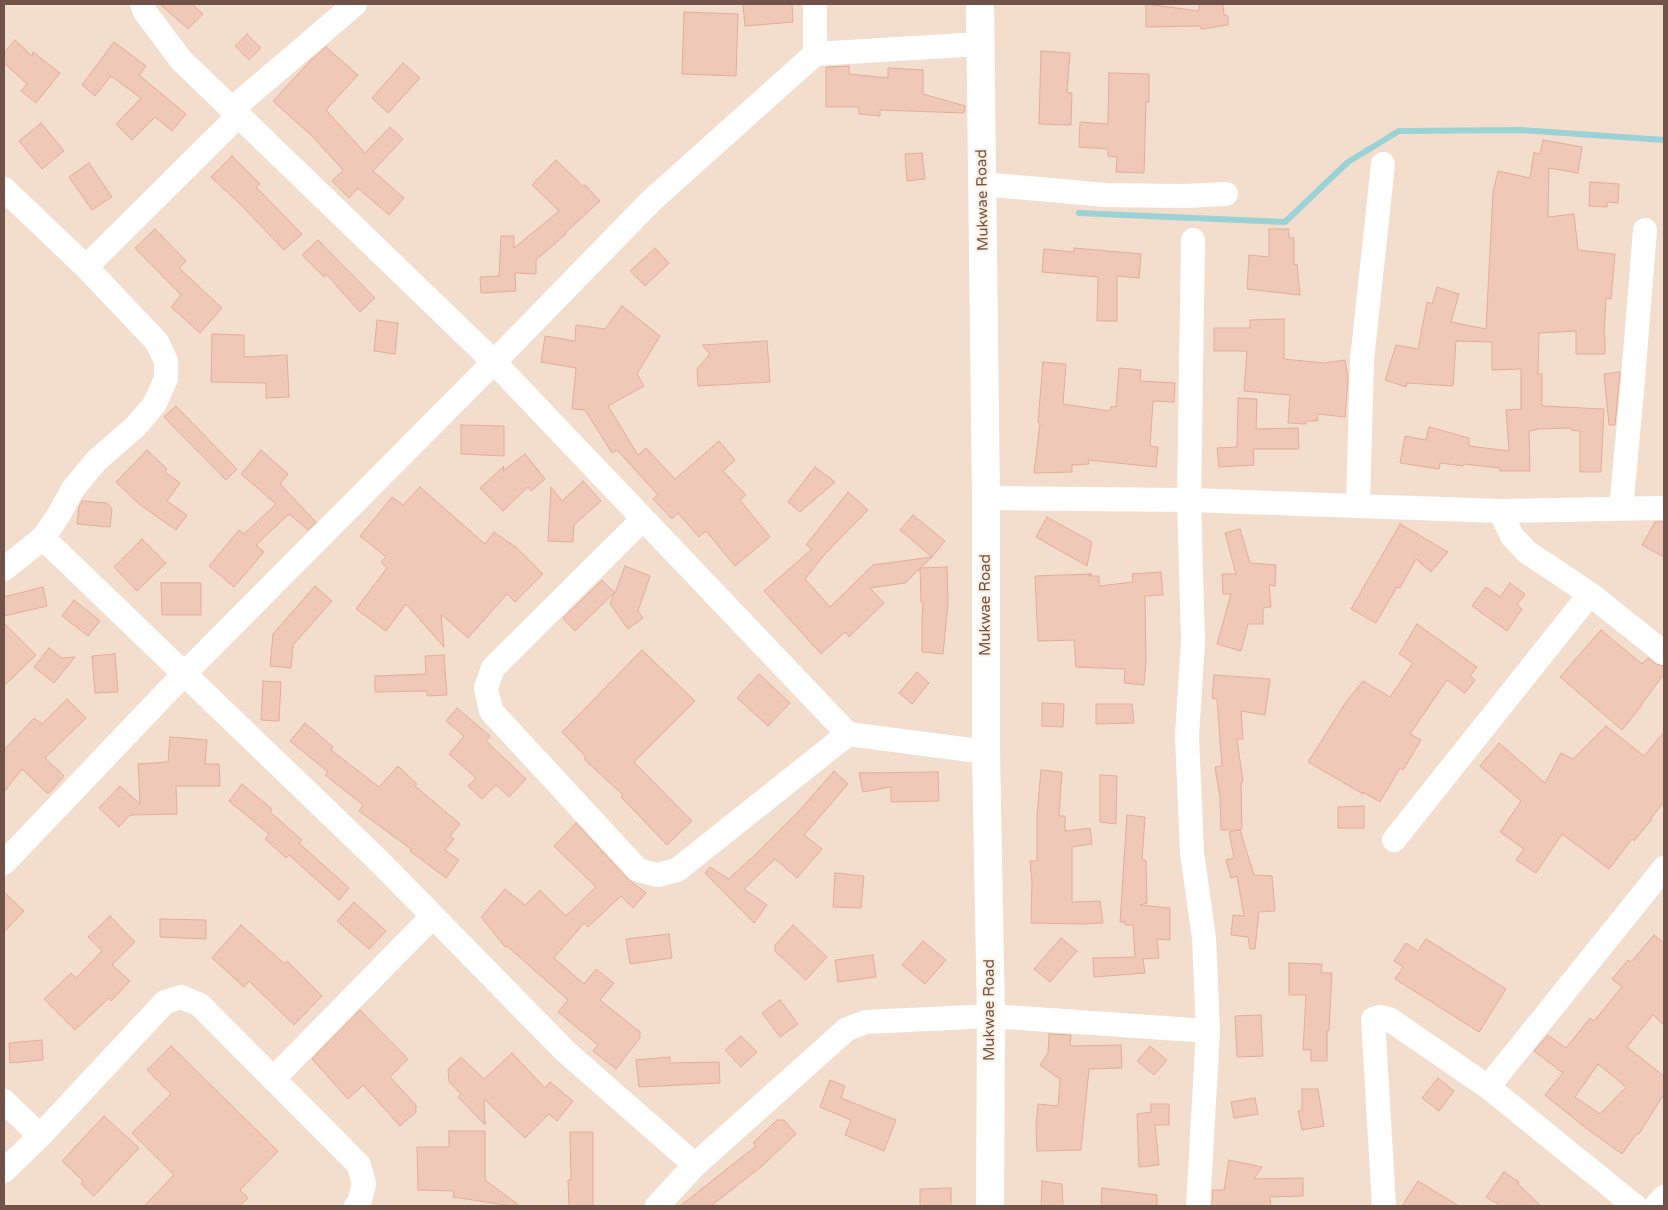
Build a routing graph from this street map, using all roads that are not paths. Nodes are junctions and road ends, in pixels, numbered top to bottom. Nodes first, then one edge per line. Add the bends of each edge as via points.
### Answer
1 (142, 4) edge
2 (355, 4) edge
3 (815, 4) edge
4 (980, 4) edge
5 (980, 44) junction
6 (815, 54) junction
7 (235, 112) junction
8 (1382, 164) dead end
9 (982, 184) junction
10 (4, 189) edge
11 (1226, 194) dead end
12 (1645, 230) dead end
13 (1193, 240) dead end
14 (86, 267) junction
15 (494, 362) junction
16 (986, 498) junction
17 (1189, 500) junction
18 (1358, 506) junction
19 (1664, 508) edge
20 (1621, 509) junction
21 (1500, 511) junction
22 (643, 519) junction
23 (43, 538) junction
24 (4, 569) edge
25 (1590, 594) junction
26 (1664, 653) edge
27 (184, 674) junction
28 (848, 734) junction
29 (986, 752) junction
30 (1394, 840) dead end
31 (4, 863) edge
32 (1664, 868) edge
33 (433, 916) junction
34 (991, 1016) junction
35 (1208, 1031) junction
36 (274, 1078) junction
37 (1488, 1087) junction
38 (4, 1101) edge
39 (40, 1136) junction
40 (695, 1165) junction
41 (4, 1171) edge
42 (1664, 1197) edge
43 (356, 1206) edge
44 (657, 1206) edge
45 (990, 1206) edge
46 (1198, 1206) edge
47 (1384, 1206) edge
48 (1635, 1206) edge
49 (1656, 1206) edge

1 - 7 street via 181,60
2 - 7 street
3 - 6 street
4 - 5 street, Mukwae Road
5 - 6 street
5 - 9 street, Mukwae Road
6 - 15 street via 652,200
7 - 14 street
7 - 15 street
8 - 18 street via 1362,360
9 - 11 street via 1106,195
9 - 16 street, Mukwae Road
10 - 14 street
12 - 20 street
13 - 17 street
14 - 23 street via 156,342 166,361 166,379 154,405 136,426 96,461 73,489
15 - 22 street
15 - 27 street
16 - 17 street
16 - 29 street, Mukwae Road
17 - 18 street
17 - 35 street via 1192,641 1187,736 1192,853 1204,938
18 - 21 street
19 - 20 street
20 - 21 street
21 - 25 street via 1512,536 1527,552
22 - 28 street
22 - 28 street via 493,668 486,688 491,711 638,870 657,875 677,870
23 - 24 street
23 - 27 street
25 - 26 street
25 - 30 street
27 - 31 street
27 - 33 street
28 - 29 street
29 - 34 street, Mukwae Road
32 - 37 street
33 - 36 street
33 - 40 street via 565,1051
34 - 35 street
34 - 40 street via 866,1022 847,1029
34 - 45 street, Mukwae Road
35 - 46 street
36 - 39 street via 200,1005 181,997 165,1002
36 - 43 street via 359,1164 364,1184
37 - 47 street via 1389,1019 1373,1019
37 - 48 street
38 - 39 street
39 - 41 street
40 - 44 street
42 - 49 street

